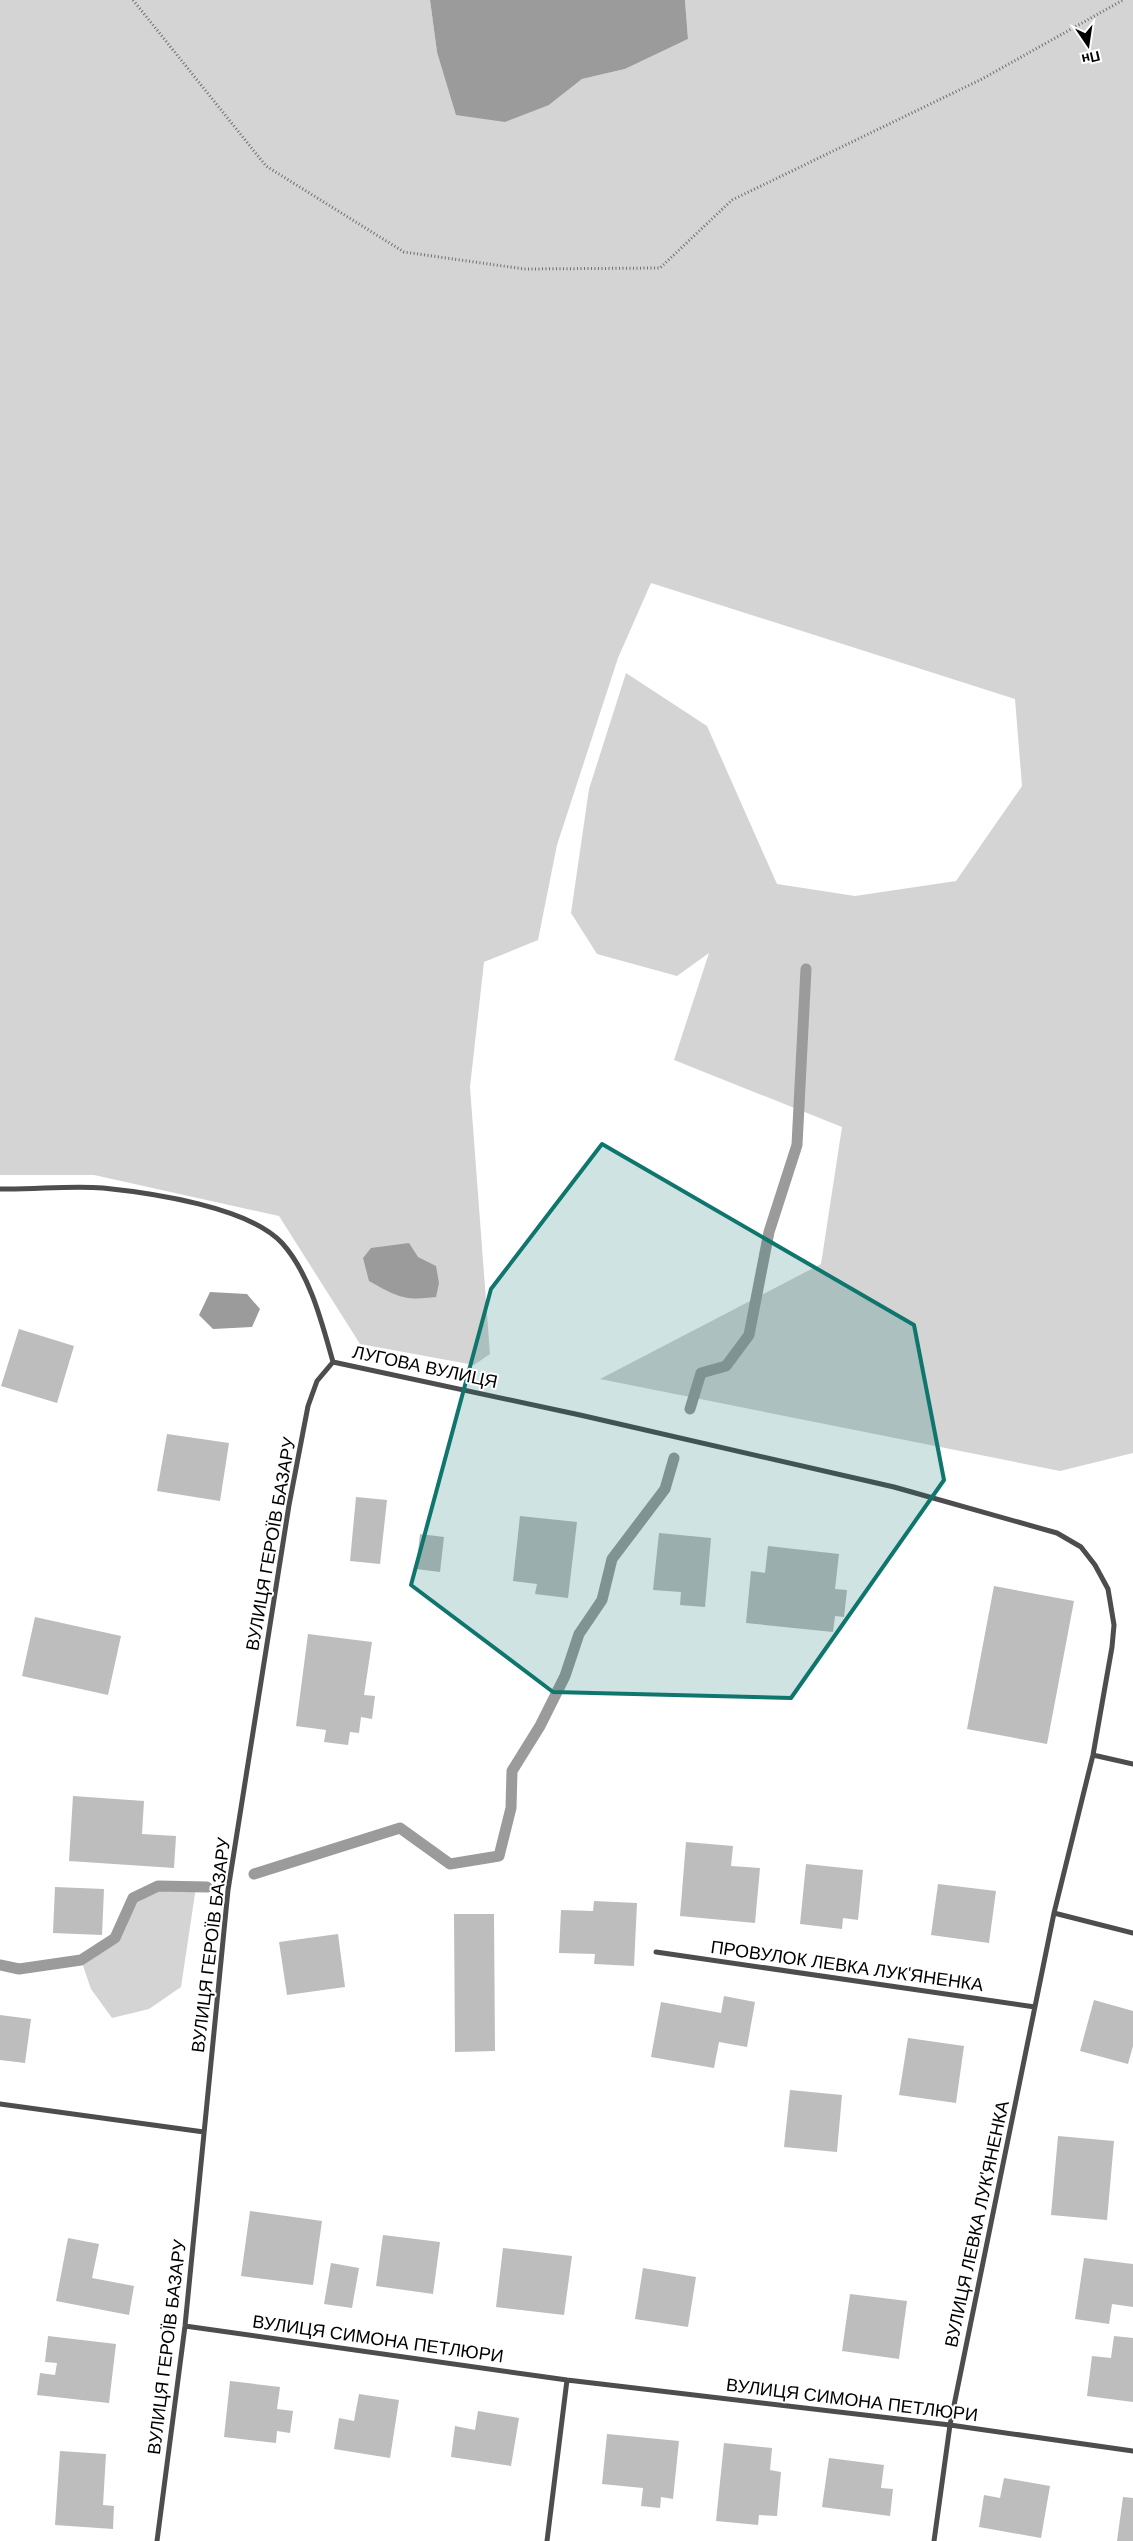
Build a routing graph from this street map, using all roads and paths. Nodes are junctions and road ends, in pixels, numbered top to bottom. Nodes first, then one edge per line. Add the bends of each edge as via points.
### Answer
1 (133, 0) edge
2 (1123, 0) edge
3 (0, 1189) edge
4 (333, 1362) junction
5 (894, 1487) joint
6 (1093, 1754) junction
7 (1133, 1764) edge
8 (1054, 1913) junction
9 (1133, 1933) edge
10 (656, 1952) dead end
11 (1035, 2007) junction
12 (0, 2104) edge
13 (204, 2132) junction
14 (185, 2326) junction
15 (567, 2380) junction
16 (950, 2425) junction
17 (1133, 2451) edge
18 (157, 2541) edge
19 (547, 2541) edge
20 (934, 2541) edge

1 - 2 path via 266,166 404,252 524,269 660,268 732,200 982,79
3 - 4 street, ЛУГОВА ВУЛИЦЯ via 103,1188 238,1215 283,1244 302,1274
4 - 5 street, ЛУГОВА ВУЛИЦЯ
4 - 13 street, ВУЛИЦЯ ГЕРОЇВ БАЗАРУ via 318,1381 308,1406 286,1524 228,1890
5 - 6 street, ВУЛИЦЯ ЛЕВКА ЛУК'ЯНЕНКА via 1057,1534 1080,1547 1095,1565 1108,1589 1114,1625
6 - 7 street
6 - 8 street, ВУЛИЦЯ ЛЕВКА ЛУК'ЯНЕНКА
8 - 9 street
8 - 11 street, ВУЛИЦЯ ЛЕВКА ЛУК'ЯНЕНКА
10 - 11 street, ПРОВУЛОК ЛЕВКА ЛУК'ЯНЕНКА
11 - 16 street, ВУЛИЦЯ ЛЕВКА ЛУК'ЯНЕНКА
12 - 13 street
13 - 14 street, ВУЛИЦЯ ГЕРОЇВ БАЗАРУ
14 - 15 street, ВУЛИЦЯ СИМОНА ПЕТЛЮРИ
14 - 18 street, ВУЛИЦЯ ГЕРОЇВ БАЗАРУ
15 - 16 street, ВУЛИЦЯ СИМОНА ПЕТЛЮРИ
15 - 19 street
16 - 17 street, ВУЛИЦЯ СИМОНА ПЕТЛЮРИ
16 - 20 street, ВУЛИЦЯ ЛЕВКА ЛУК'ЯНЕНКА

